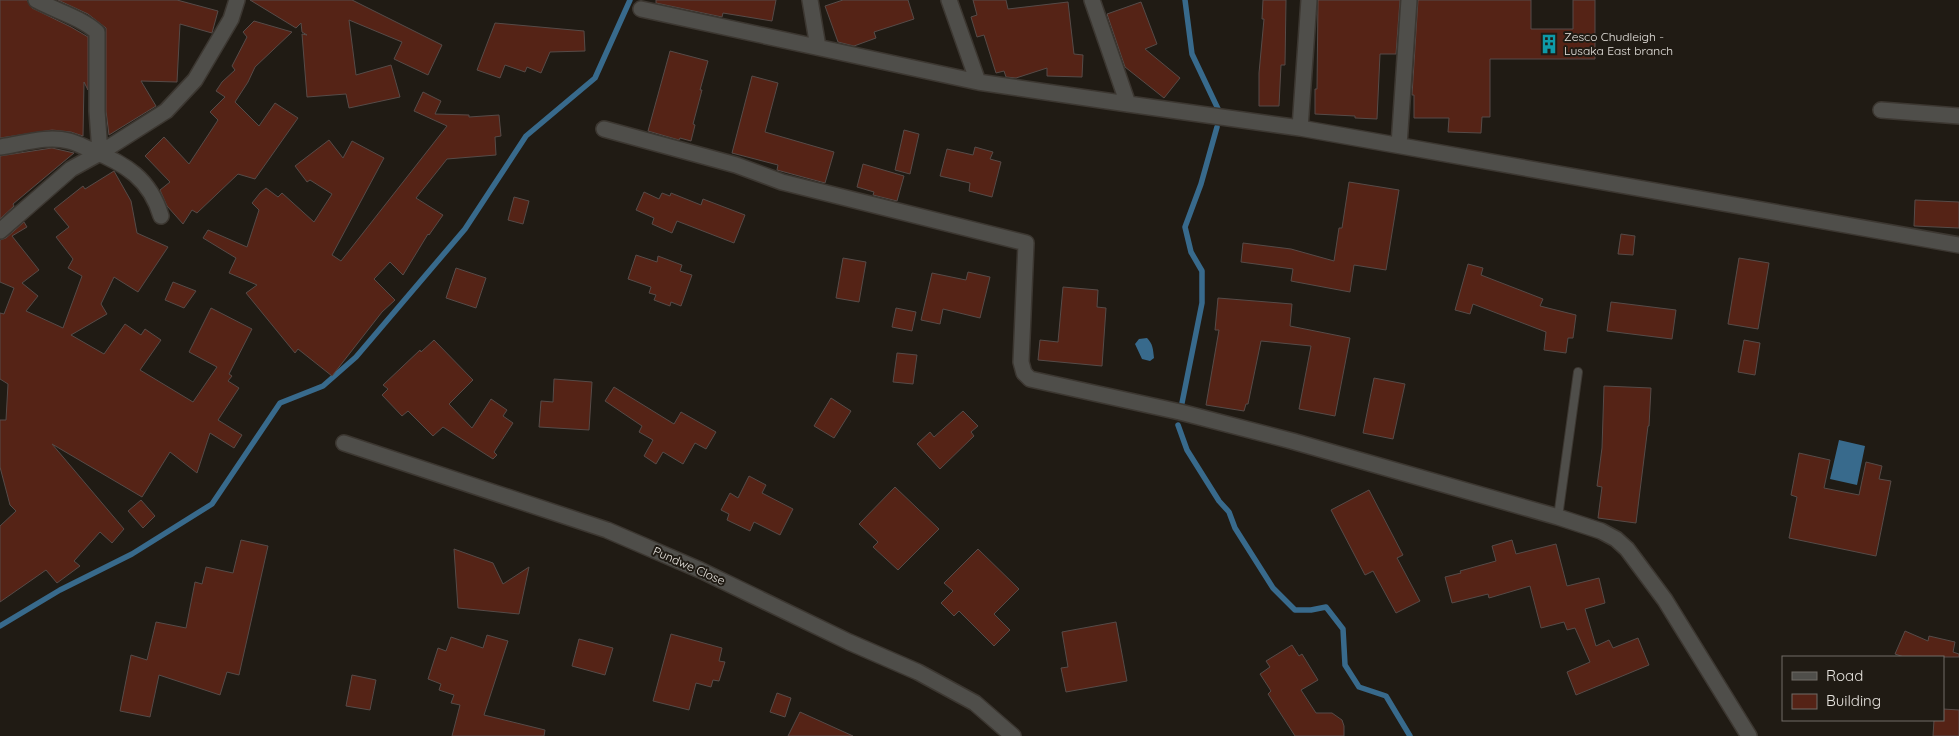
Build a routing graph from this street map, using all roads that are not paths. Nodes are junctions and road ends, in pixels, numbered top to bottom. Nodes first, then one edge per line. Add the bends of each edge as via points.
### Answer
1 (36, 0) edge
2 (237, 0) edge
3 (810, 0) edge
4 (949, 0) edge
5 (1092, 0) edge
6 (1309, 0) edge
7 (1409, 0) edge
8 (640, 9) dead end
9 (818, 47) junction
10 (978, 82) junction
11 (1128, 104) junction
12 (1882, 110) dead end
13 (1959, 116) edge
14 (1300, 128) junction
15 (604, 129) dead end
16 (1400, 145) junction
17 (0, 147) edge
18 (100, 153) junction
19 (161, 216) dead end
20 (6, 222) edge
21 (0, 231) edge
22 (1959, 245) edge
23 (1578, 372) dead end
24 (344, 443) dead end
25 (1558, 517) junction
26 (1013, 736) edge
27 (1749, 736) edge

1 - 18 street via 87,23 97,32
2 - 18 street via 231,19 195,80 166,111
3 - 9 street
4 - 10 street
5 - 11 street
6 - 14 street
7 - 16 street
8 - 9 street
9 - 10 street
10 - 11 street
11 - 14 street
12 - 13 street
14 - 16 street
15 - 25 street via 736,165 782,182 1026,243 1021,362 1024,374 1030,379 1292,441
16 - 22 street
17 - 18 street via 46,139 69,141
18 - 19 street via 133,171 150,191
18 - 20 street via 72,168
20 - 21 street
23 - 25 lane
24 - 26 street, Pundwe Close via 607,530 700,570 918,672 975,703
25 - 27 street via 1601,531 1627,548 1665,600

